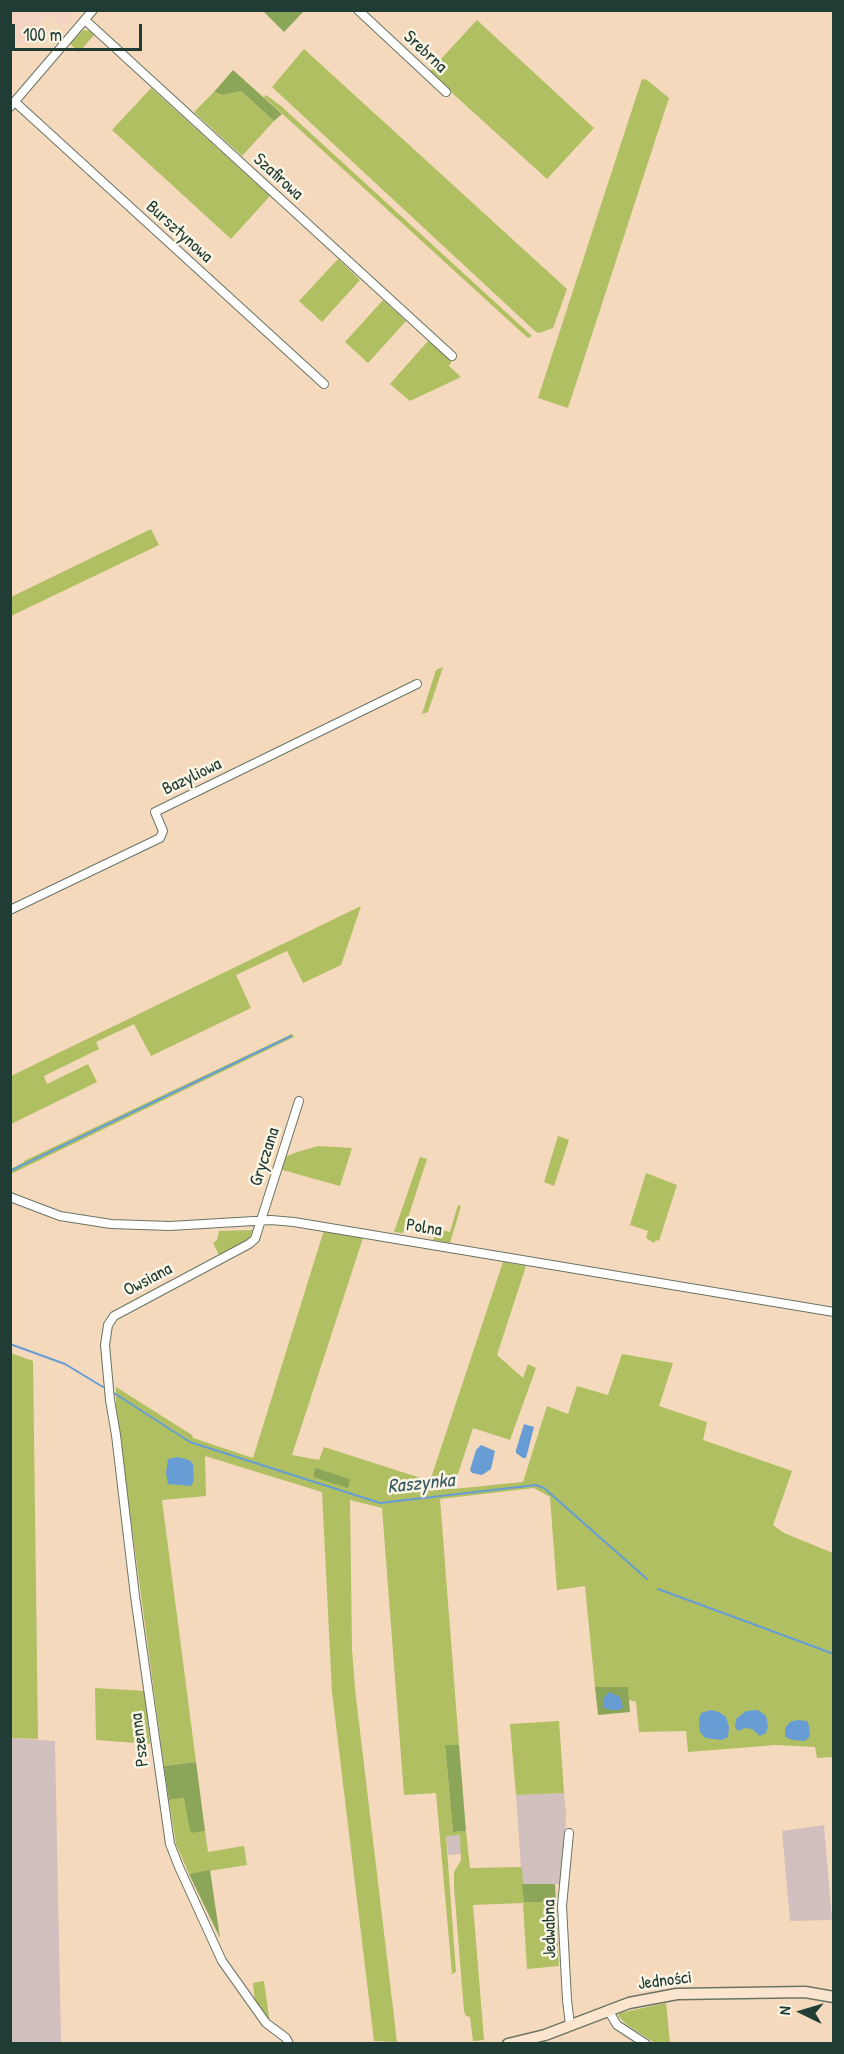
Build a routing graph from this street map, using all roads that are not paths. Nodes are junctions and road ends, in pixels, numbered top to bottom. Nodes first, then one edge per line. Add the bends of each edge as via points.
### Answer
1 (93, 10) edge
2 (358, 10) edge
3 (85, 20) junction
4 (446, 92) dead end
5 (13, 105) edge
6 (453, 356) dead end
7 (324, 384) dead end
8 (417, 684) dead end
9 (10, 910) edge
10 (299, 1101) dead end
11 (10, 1197) edge
12 (261, 1221) junction
13 (834, 1312) edge
14 (110, 1400) joint
15 (569, 1833) dead end
16 (834, 1997) edge
17 (608, 2010) junction
18 (570, 2025) junction
19 (289, 2043) edge
20 (508, 2043) edge
21 (646, 2043) edge

1 - 3 street
2 - 4 street, Srebrna
3 - 5 street
3 - 6 street, Szafirowa
5 - 7 street, Bursztynowa
8 - 9 street, Bazyliowa via 155,812 163,831 160,838
10 - 12 street, Gryczana
11 - 12 street, Polna via 45,1212 93,1222 170,1226
12 - 13 street, Polna via 361,1232
12 - 14 street, Owsiana via 255,1239 249,1244 112,1319 105,1345
14 - 19 street, Pszenna via 170,1844 222,1961 266,2023
15 - 18 street, Jedwabna via 562,1906
16 - 17 street, Jedności via 805,1992 687,1994 644,1999
17 - 18 street, Jedności
17 - 21 street via 617,2025
18 - 20 street, Jedności

